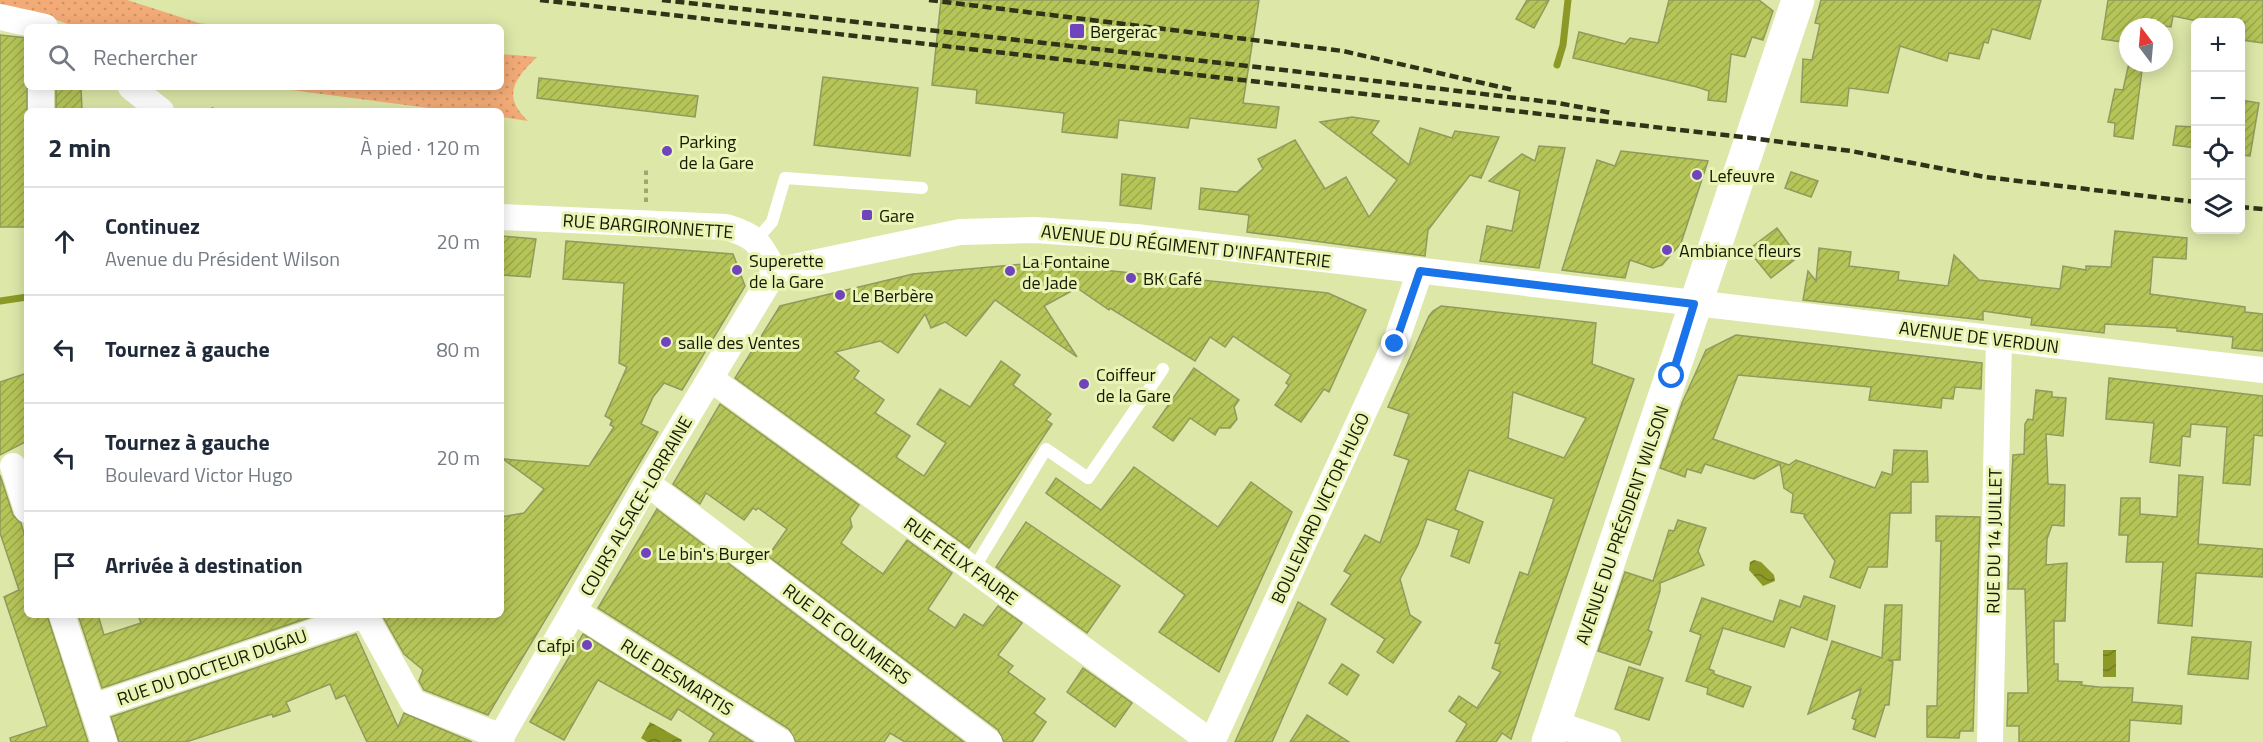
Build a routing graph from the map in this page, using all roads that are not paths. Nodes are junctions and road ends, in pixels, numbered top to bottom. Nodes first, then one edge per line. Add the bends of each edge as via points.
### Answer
1 (1798, 0) edge
2 (0, 17) edge
3 (33, 24) edge
4 (41, 90) edge
5 (135, 90) edge
6 (41, 108) edge
7 (157, 108) edge
8 (922, 188) dead end
9 (504, 217) edge
10 (756, 240) junction
11 (776, 271) junction
12 (1420, 271) junction
13 (1694, 304) junction
14 (1999, 339) junction
15 (1163, 369) dead end
16 (2263, 370) edge
17 (711, 379) junction
18 (13, 466) edge
19 (646, 483) junction
20 (24, 501) edge
21 (973, 570) junction
22 (574, 611) junction
23 (63, 618) edge
24 (356, 618) edge
25 (367, 618) edge
26 (93, 707) junction
27 (1551, 733) edge
28 (500, 740) edge
29 (104, 742) edge
30 (781, 742) edge
31 (989, 742) edge
32 (1212, 742) edge
33 (1608, 742) edge
34 (1989, 742) edge

1 - 13 main road, AVENUE DU PRÉSIDENT WILSON
2 - 3 street
4 - 6 street
5 - 7 street
8 - 10 lane via 785,178 772,222
9 - 10 street, RUE BARGIRONNETTE via 726,227
10 - 11 street, RUE BARGIRONNETTE
11 - 12 street, AVENUE DU RÉGIMENT D'INFANTERIE via 960,232 1035,230 1136,237
11 - 17 street, COURS ALSACE-LORRAINE
12 - 13 street, AVENUE DU RÉGIMENT D'INFANTERIE
12 - 32 street, BOULEVARD VICTOR HUGO via 1395,344
13 - 14 street, AVENUE DE VERDUN
13 - 27 main road, AVENUE DU PRÉSIDENT WILSON
14 - 16 street, AVENUE DE VERDUN
14 - 34 street, RUE DU 14 JUILLET
15 - 21 lane via 1088,478 1046,449
17 - 19 street, COURS ALSACE-LORRAINE
17 - 21 street, RUE FÉLIX FAURE
18 - 20 street
19 - 22 street, COURS ALSACE-LORRAINE
19 - 31 street, RUE DE COULMIERS
21 - 32 street, RUE FÉLIX FAURE
22 - 28 street, COURS ALSACE-LORRAINE
22 - 30 street, RUE DESMARTIS
23 - 26 street
24 - 26 street, RUE DU DOCTEUR DUGAU
25 - 28 street via 413,702
26 - 29 street
27 - 33 street

